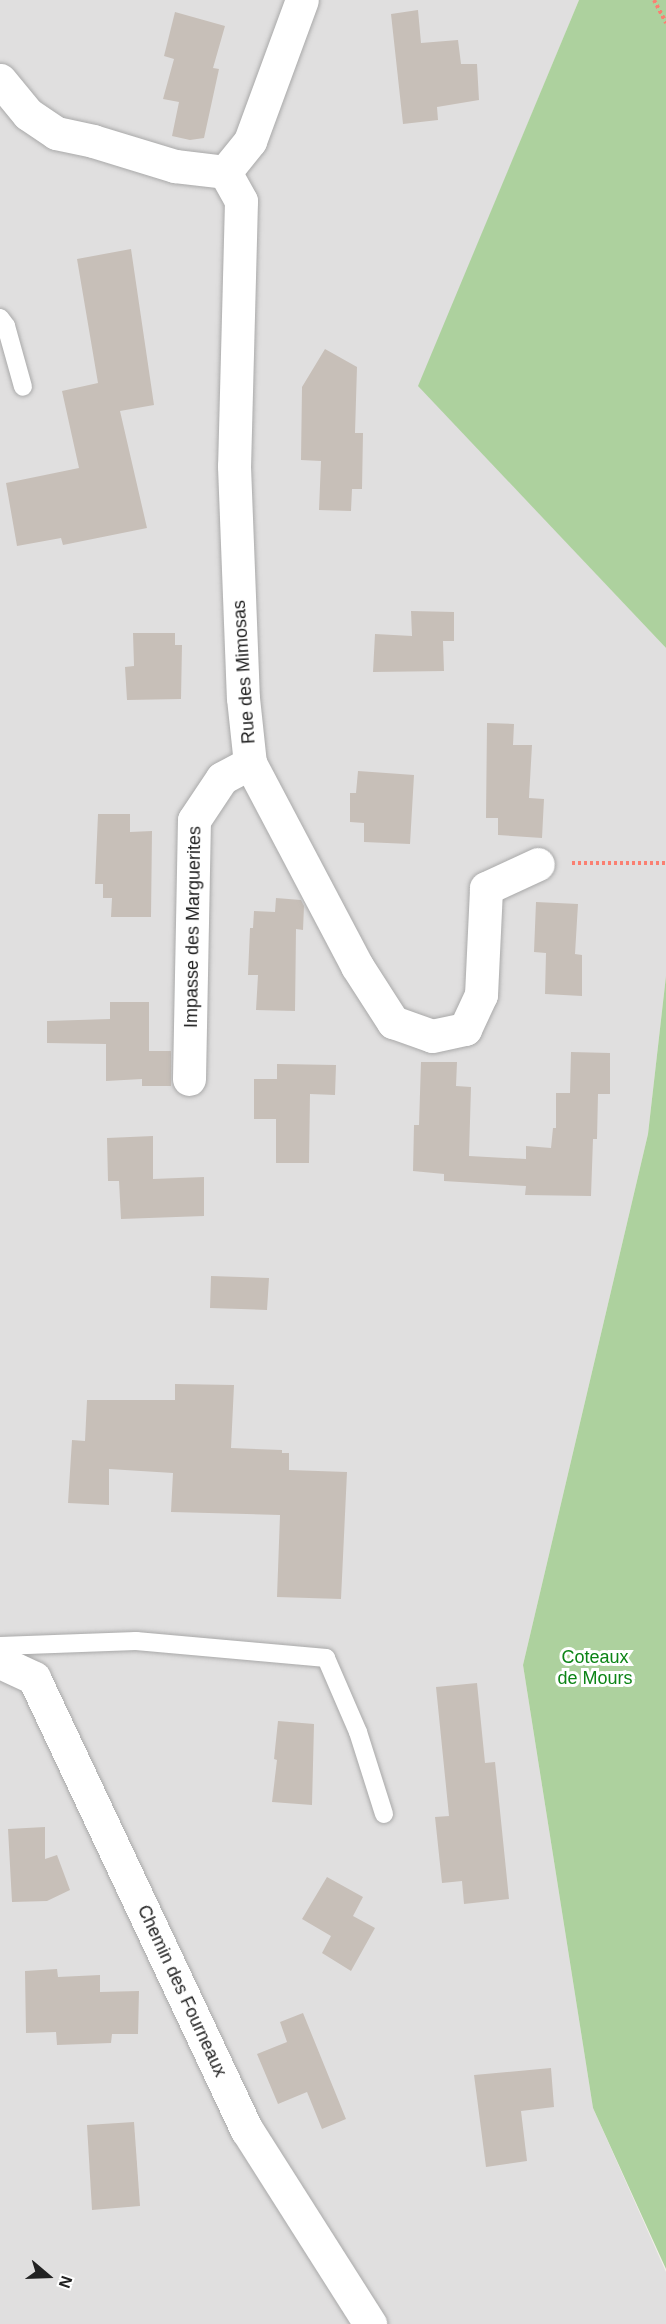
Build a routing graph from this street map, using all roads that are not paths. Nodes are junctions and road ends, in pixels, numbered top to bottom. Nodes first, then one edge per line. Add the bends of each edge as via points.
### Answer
1 (302, 0) edge
2 (0, 80) edge
3 (225, 172) junction
4 (0, 318) edge
5 (23, 387) dead end
6 (250, 763) junction
7 (538, 864) road end
8 (189, 1079) dead end
9 (0, 1646) edge
10 (0, 1662) edge
11 (384, 1814) dead end
12 (370, 2324) edge

1 - 3 street via 250,141
2 - 3 street via 28,114 56,133 175,166
3 - 6 street, Rue des Mimosas via 241,201 234,466 243,698
4 - 5 lane via 6,326
6 - 7 street, Rue des Mimosas via 357,966 393,1022 432,1036 465,1029 481,995 486,888
6 - 8 street, Impasse des Marguerites via 222,778 194,820
9 - 11 lane via 136,1641 326,1658 358,1732
10 - 12 street, Chemin des Fourneaux via 34,1678 247,2130

